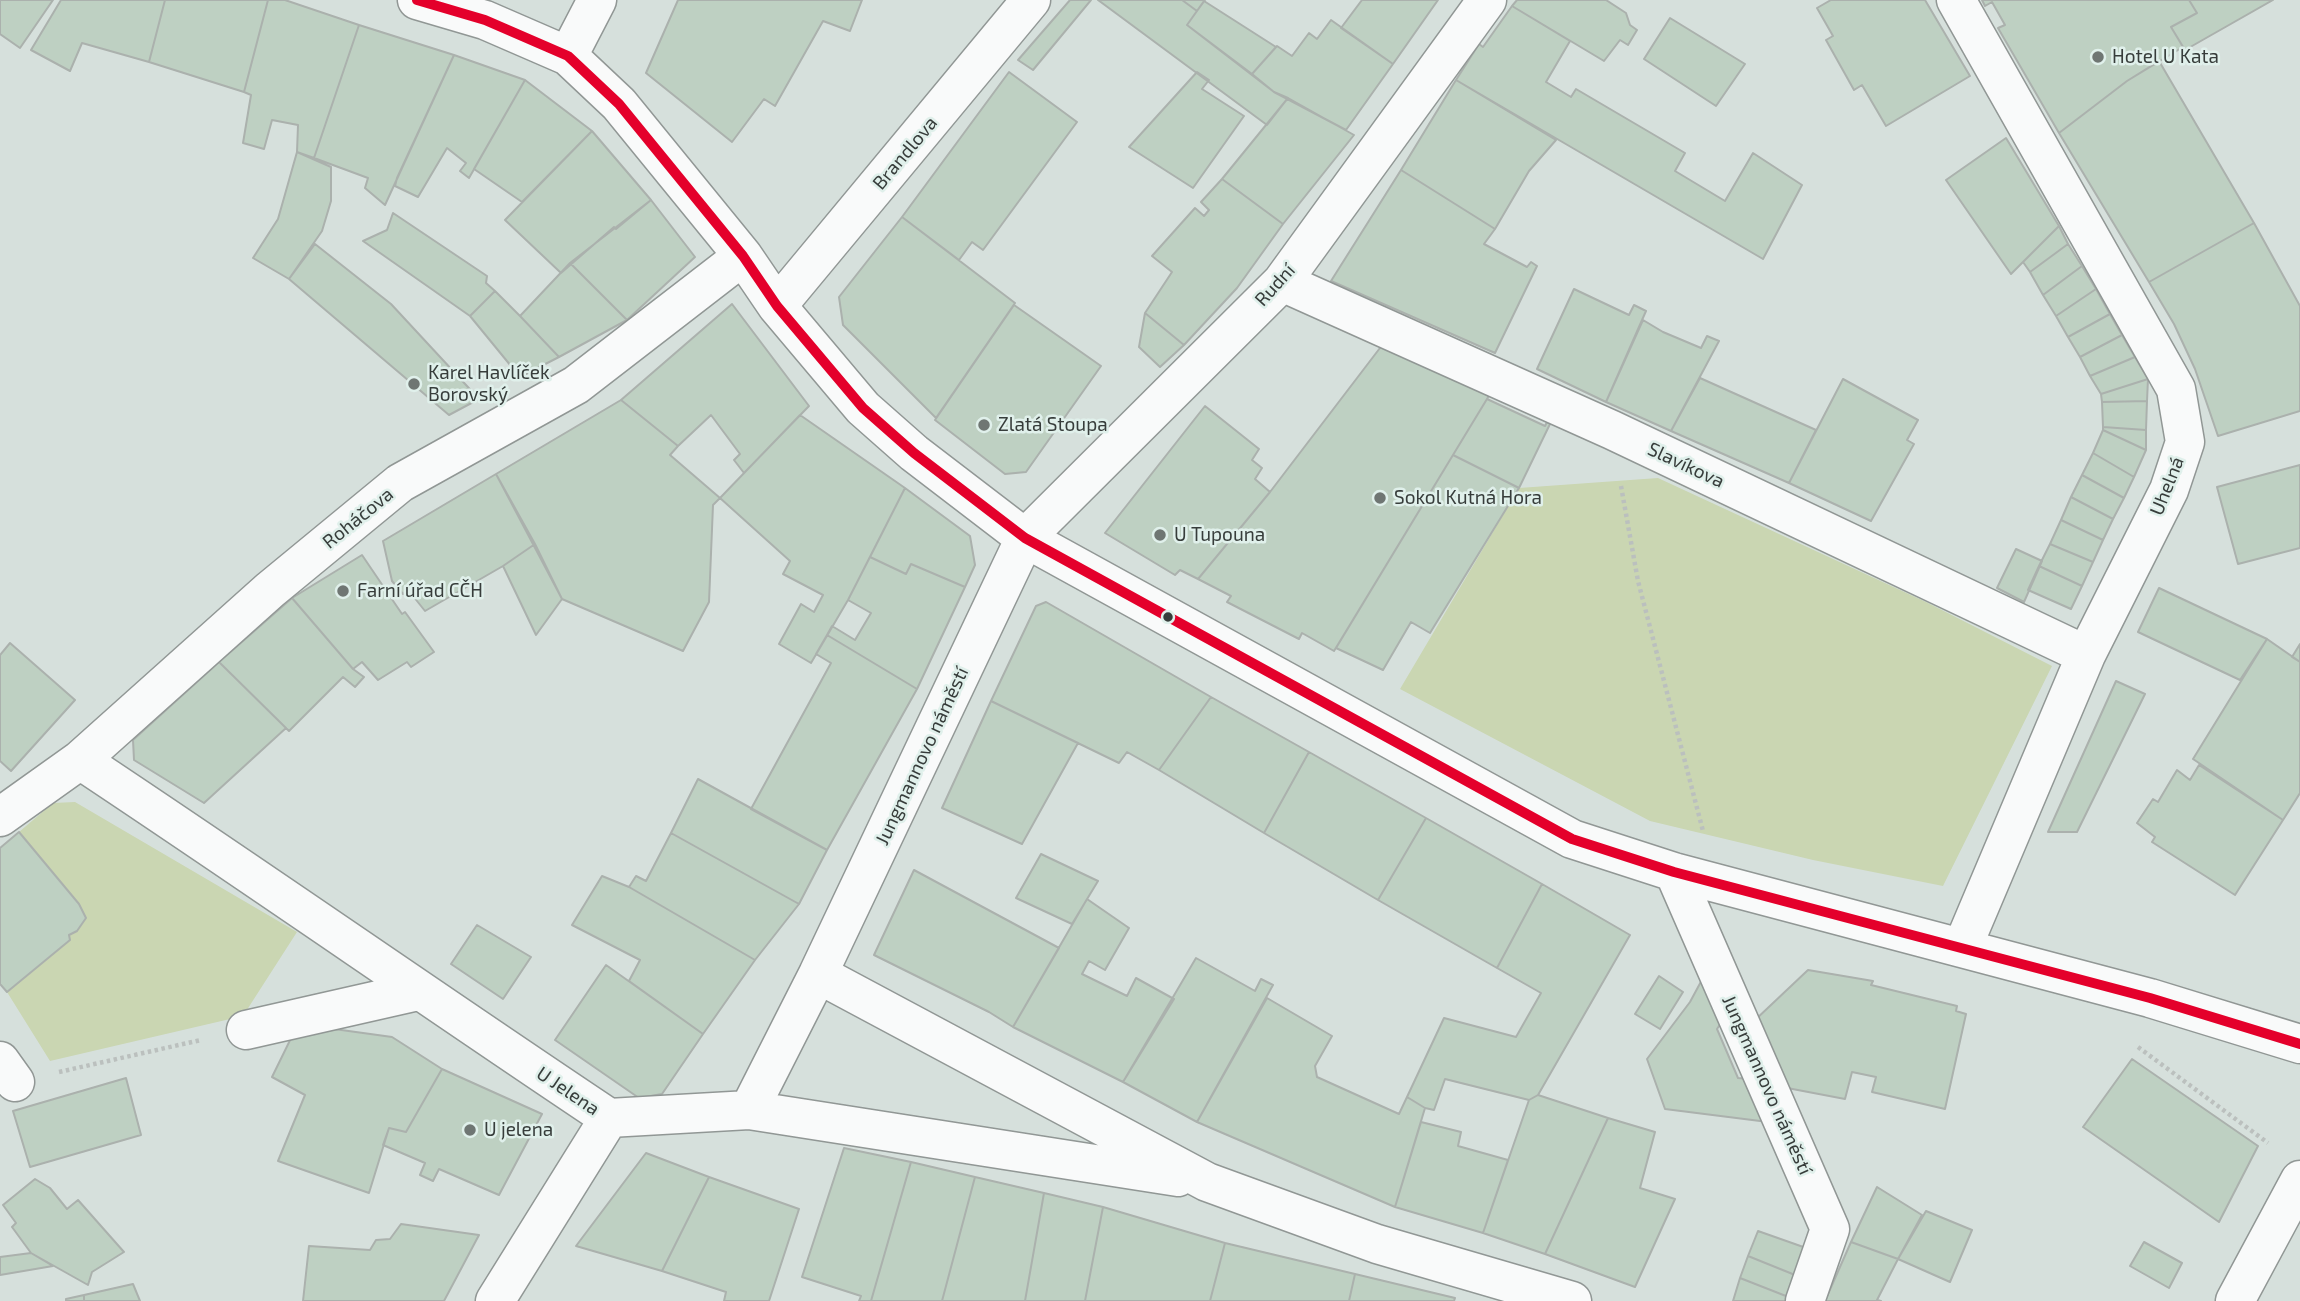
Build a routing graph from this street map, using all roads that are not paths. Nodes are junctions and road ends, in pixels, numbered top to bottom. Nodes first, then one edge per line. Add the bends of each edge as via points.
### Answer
1 (417, 0) edge
2 (597, 0) edge
3 (1031, 0) edge
4 (1487, 0) edge
5 (1956, 0) edge
6 (568, 55) junction
7 (743, 256) junction
8 (1282, 282) junction
9 (777, 306) junction
10 (1025, 538) junction
11 (2087, 655) junction
12 (80, 760) junction
13 (0, 817) edge
14 (1674, 872) junction
15 (1962, 948) junction
16 (818, 974) junction
17 (418, 991) junction
18 (246, 1030) road end
19 (2300, 1044) edge
20 (749, 1110) junction
21 (609, 1118) junction
22 (2300, 1180) edge
23 (1207, 1182) junction
24 (495, 1301) edge
25 (1572, 1301) edge
26 (1805, 1301) edge
27 (2235, 1301) edge

1 - 6 street via 485,20
2 - 6 street
3 - 9 street, Brandlova
4 - 8 street, Rudní
5 - 11 street, Uhelná via 2176,389 2185,442 2169,490
6 - 7 street via 619,104
7 - 9 street
7 - 12 street, Roháčova via 576,385 400,483 270,590
8 - 10 street, Rudní
8 - 11 street, Slavíkova via 1612,430
9 - 10 street via 863,408
10 - 14 street via 1572,839
10 - 16 street, Jungmannovo náměstí
11 - 15 street, Uhelná
12 - 13 street, Roháčova
12 - 17 street, U Jelena via 308,911
14 - 15 street
14 - 26 street, Jungmannovo náměstí via 1830,1229
15 - 19 street
16 - 20 street, Jungmannovo náměstí
16 - 23 street
17 - 18 street
17 - 21 street, U Jelena
20 - 21 street
20 - 23 street
21 - 24 street, U Jelena
22 - 27 street
23 - 25 street via 1377,1244

